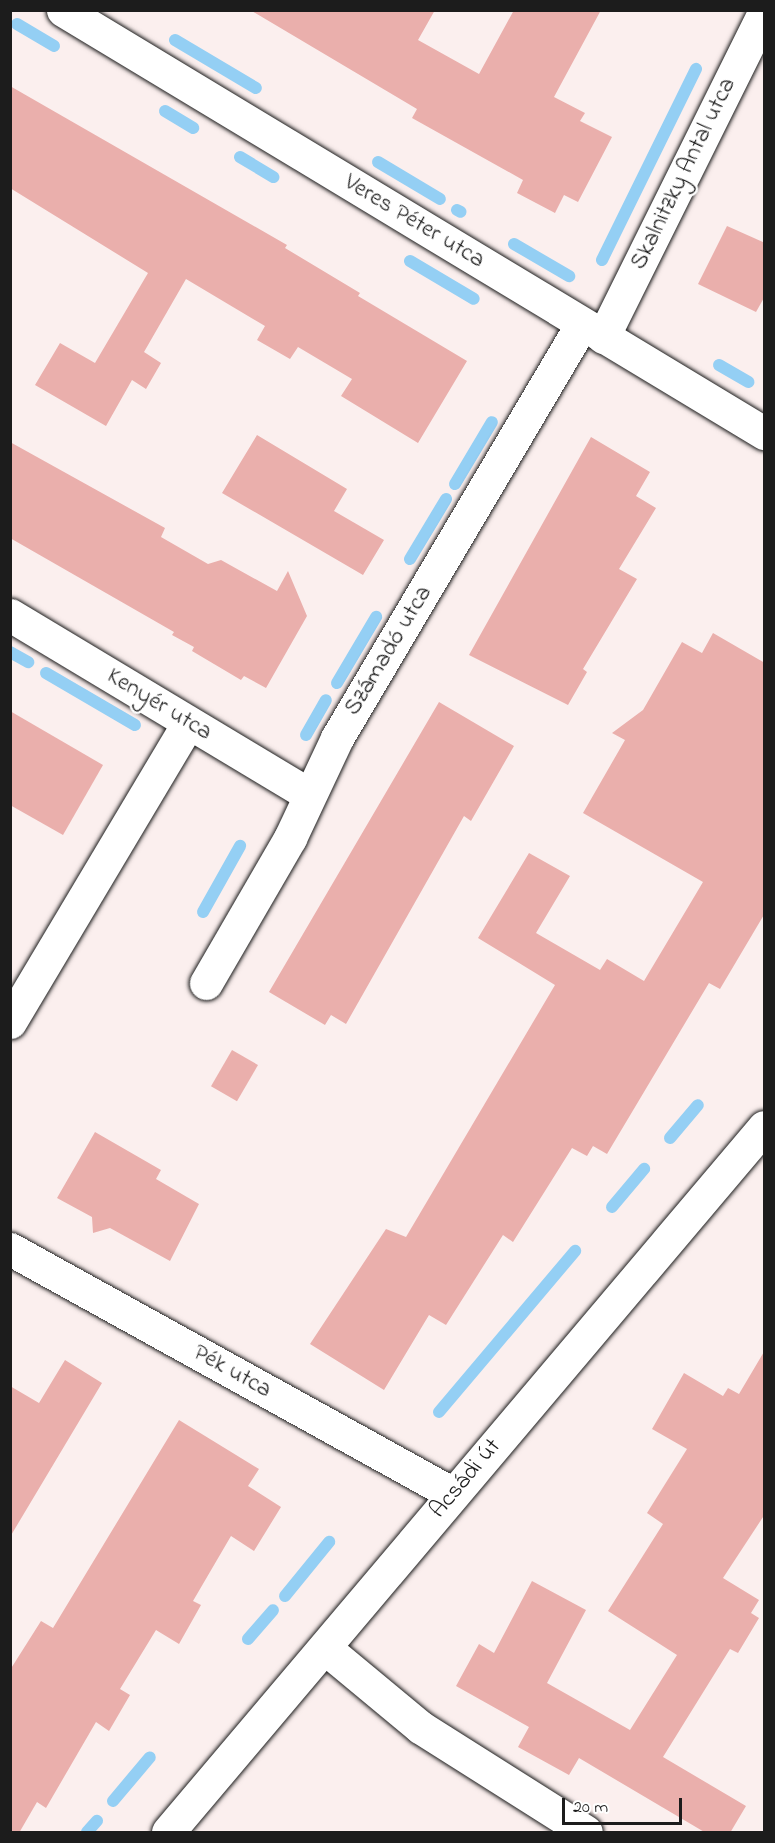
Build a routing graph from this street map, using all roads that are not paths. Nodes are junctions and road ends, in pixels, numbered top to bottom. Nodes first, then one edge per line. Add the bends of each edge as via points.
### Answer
1 (63, 10) edge
2 (765, 12) edge
3 (100, 20) edge
4 (593, 330) junction
5 (765, 433) edge
6 (10, 615) edge
7 (188, 723) junction
8 (308, 794) junction
9 (206, 983) dead end
10 (10, 1022) edge
11 (765, 1127) edge
12 (10, 1249) edge
13 (453, 1494) junction
14 (325, 1648) junction
15 (168, 1833) edge
16 (586, 1833) edge

1 - 3 street, Veres Péter utca
2 - 4 street, Skalnitzky Antal utca
3 - 4 street, Veres Péter utca
4 - 5 street, Veres Péter utca
4 - 8 street, Számadó utca
6 - 7 street, Kenyér utca
7 - 8 street, Kenyér utca
7 - 10 street
8 - 9 street, Számadó utca via 290,838
11 - 13 street, Acsádi út
12 - 13 street, Pék utca
13 - 14 street, Acsádi út
14 - 15 street, Acsádi út
14 - 16 street via 420,1727

